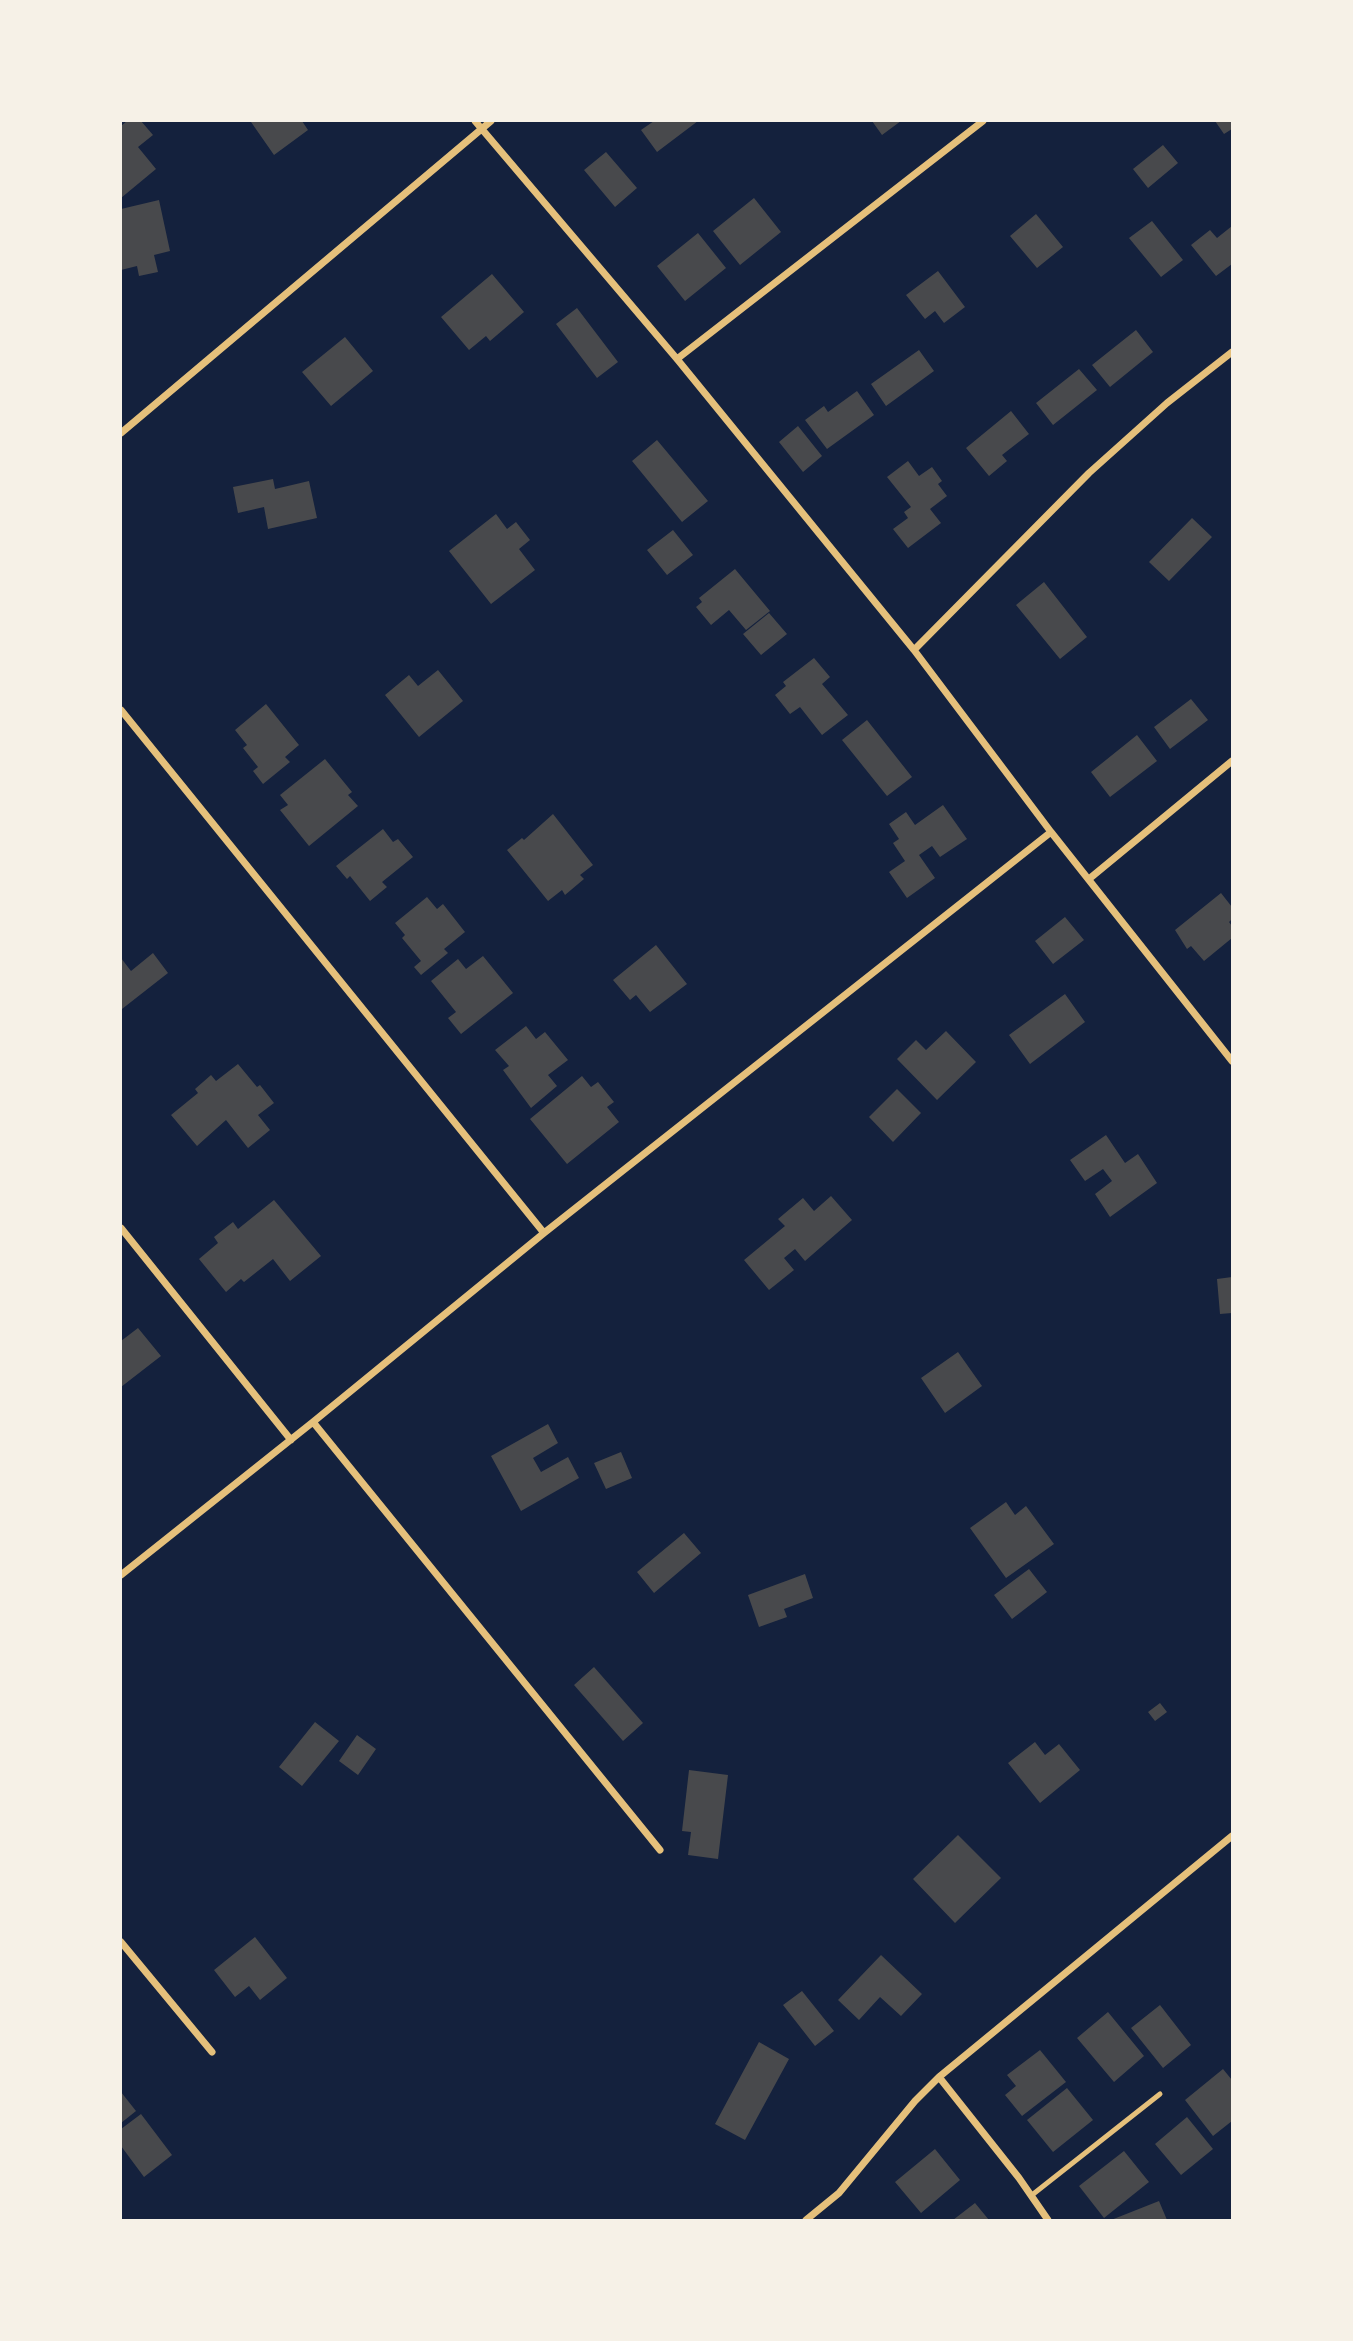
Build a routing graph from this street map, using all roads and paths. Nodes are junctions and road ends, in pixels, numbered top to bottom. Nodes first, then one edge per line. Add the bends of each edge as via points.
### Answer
1 (475, 121) edge
2 (491, 121) edge
3 (983, 121) edge
4 (482, 128) junction
5 (1232, 352) edge
6 (677, 359) junction
7 (121, 433) edge
8 (914, 650) junction
9 (121, 710) edge
10 (1232, 761) edge
11 (1051, 832) junction
12 (1089, 879) junction
13 (1232, 1061) edge
14 (121, 1228) edge
15 (544, 1233) junction
16 (313, 1422) junction
17 (291, 1440) junction
18 (121, 1575) edge
19 (1232, 1836) edge
20 (660, 1850) dead end
21 (121, 1942) edge
22 (212, 2052) dead end
23 (939, 2077) junction
24 (1160, 2094) dead end
25 (1032, 2195) junction
26 (806, 2220) edge
27 (1048, 2220) edge

1 - 4 street
2 - 4 street
3 - 6 street
4 - 6 street
4 - 7 street
5 - 8 street via 1167,402 1089,473
6 - 8 street
8 - 11 street
9 - 15 street
10 - 12 street
11 - 12 street
11 - 15 street
12 - 13 street
14 - 17 street
15 - 16 street
16 - 17 street
16 - 20 street
17 - 18 street
19 - 23 street
21 - 22 street
23 - 25 street
23 - 26 street via 839,2193
24 - 25 lane
25 - 27 street

